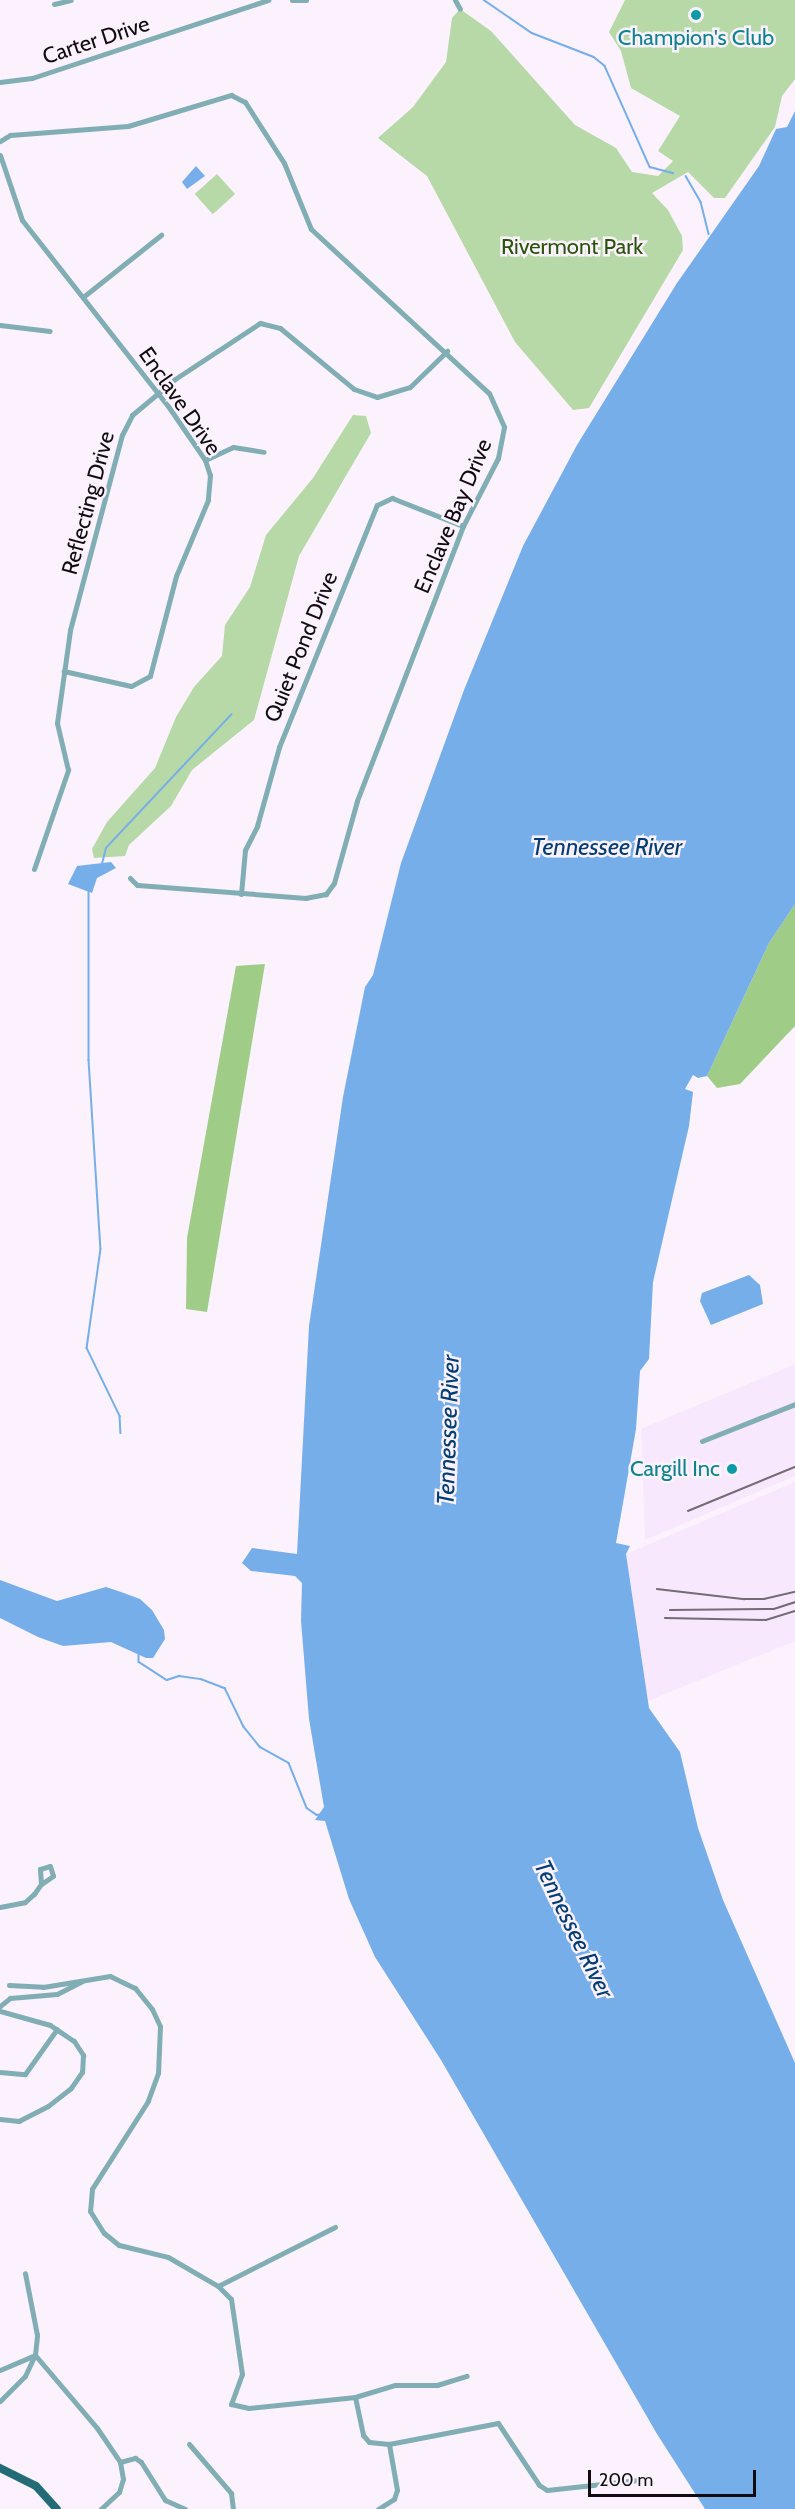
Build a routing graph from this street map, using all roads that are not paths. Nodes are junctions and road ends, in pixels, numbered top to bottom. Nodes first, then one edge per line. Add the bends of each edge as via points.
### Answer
1 (71, 0) edge
2 (268, 0) edge
3 (292, 0) edge
4 (306, 0) edge
5 (455, 0) edge
6 (54, 4) dead end
7 (460, 9) dead end
8 (0, 82) edge
9 (0, 141) edge
10 (0, 155) edge
11 (160, 235) dead end
12 (83, 297) junction
13 (0, 325) edge
14 (50, 331) dead end
15 (447, 351) junction
16 (157, 392) junction
17 (264, 452) dead end
18 (205, 460) junction
19 (463, 526) junction
20 (64, 670) junction
21 (33, 869) dead end
22 (130, 879) dead end
23 (241, 894) junction
24 (795, 1404) edge
25 (702, 1442) dead end
26 (41, 1884) dead end
27 (0, 1907) edge
28 (84, 1979) junction
29 (9, 1985) dead end
30 (0, 2006) edge
31 (0, 2011) edge
32 (57, 2029) junction
33 (0, 2072) edge
34 (0, 2119) edge
35 (335, 2227) dead end
36 (25, 2273) dead end
37 (218, 2286) junction
38 (35, 2355) junction
39 (0, 2370) edge
40 (467, 2376) dead end
41 (355, 2397) junction
42 (0, 2401) edge
43 (189, 2444) dead end
44 (389, 2444) junction
45 (120, 2462) junction
46 (0, 2468) edge
47 (638, 2480) dead end
48 (57, 2509) edge
49 (101, 2509) edge
50 (185, 2509) edge
51 (233, 2509) edge
52 (378, 2509) edge

1 - 6 street
2 - 8 street, Carter Drive via 32,78
3 - 4 street
5 - 7 street
9 - 15 street, Enclave Bay Drive via 10,135 128,126 231,95 245,102 284,163 311,229
10 - 12 street, Enclave Drive via 22,220
11 - 12 street
12 - 16 street, Enclave Drive
13 - 14 street
15 - 16 street, Reflecting Drive via 410,387 377,397 354,389 280,328 260,323
15 - 19 street, Enclave Bay Drive via 489,393 504,427 498,458
16 - 18 street, Enclave Drive
16 - 20 street, Reflecting Drive via 132,415 122,435 70,630
17 - 18 street via 233,447
18 - 20 street, Enclave Drive via 210,475 208,500 183,555 150,676 131,686
19 - 23 street, Enclave Bay Drive via 357,801 334,883 319,898
19 - 23 street, Quiet Pond Drive via 392,498 377,505 279,747 257,826 245,850
20 - 21 street, Reflecting Drive via 57,723 68,770
22 - 23 street, Enclave Bay Drive via 137,885
24 - 25 street
26 - 27 street via 25,1902
28 - 29 street via 43,1987
28 - 30 street via 57,1994 10,1998
28 - 37 street via 110,1976 127,1983 143,1996 160,2026 158,2073 148,2102 92,2189 92,2219 119,2245 168,2257
31 - 32 street
32 - 33 street via 25,2074
32 - 34 street via 74,2041 83,2055 82,2072 71,2088 48,2106 19,2121
35 - 37 street
36 - 38 street via 37,2335
37 - 41 street via 234,2307 242,2374 231,2404 249,2408
38 - 39 street
38 - 42 street via 25,2376
38 - 45 street via 86,2412
40 - 41 street via 437,2385 395,2385
41 - 44 street via 365,2441
43 - 51 street via 231,2493
44 - 47 street via 498,2423 539,2485 547,2490
44 - 52 street via 397,2490 394,2499
45 - 49 street via 123,2484
45 - 50 street via 135,2458 141,2462 165,2500
46 - 48 main road via 36,2486

